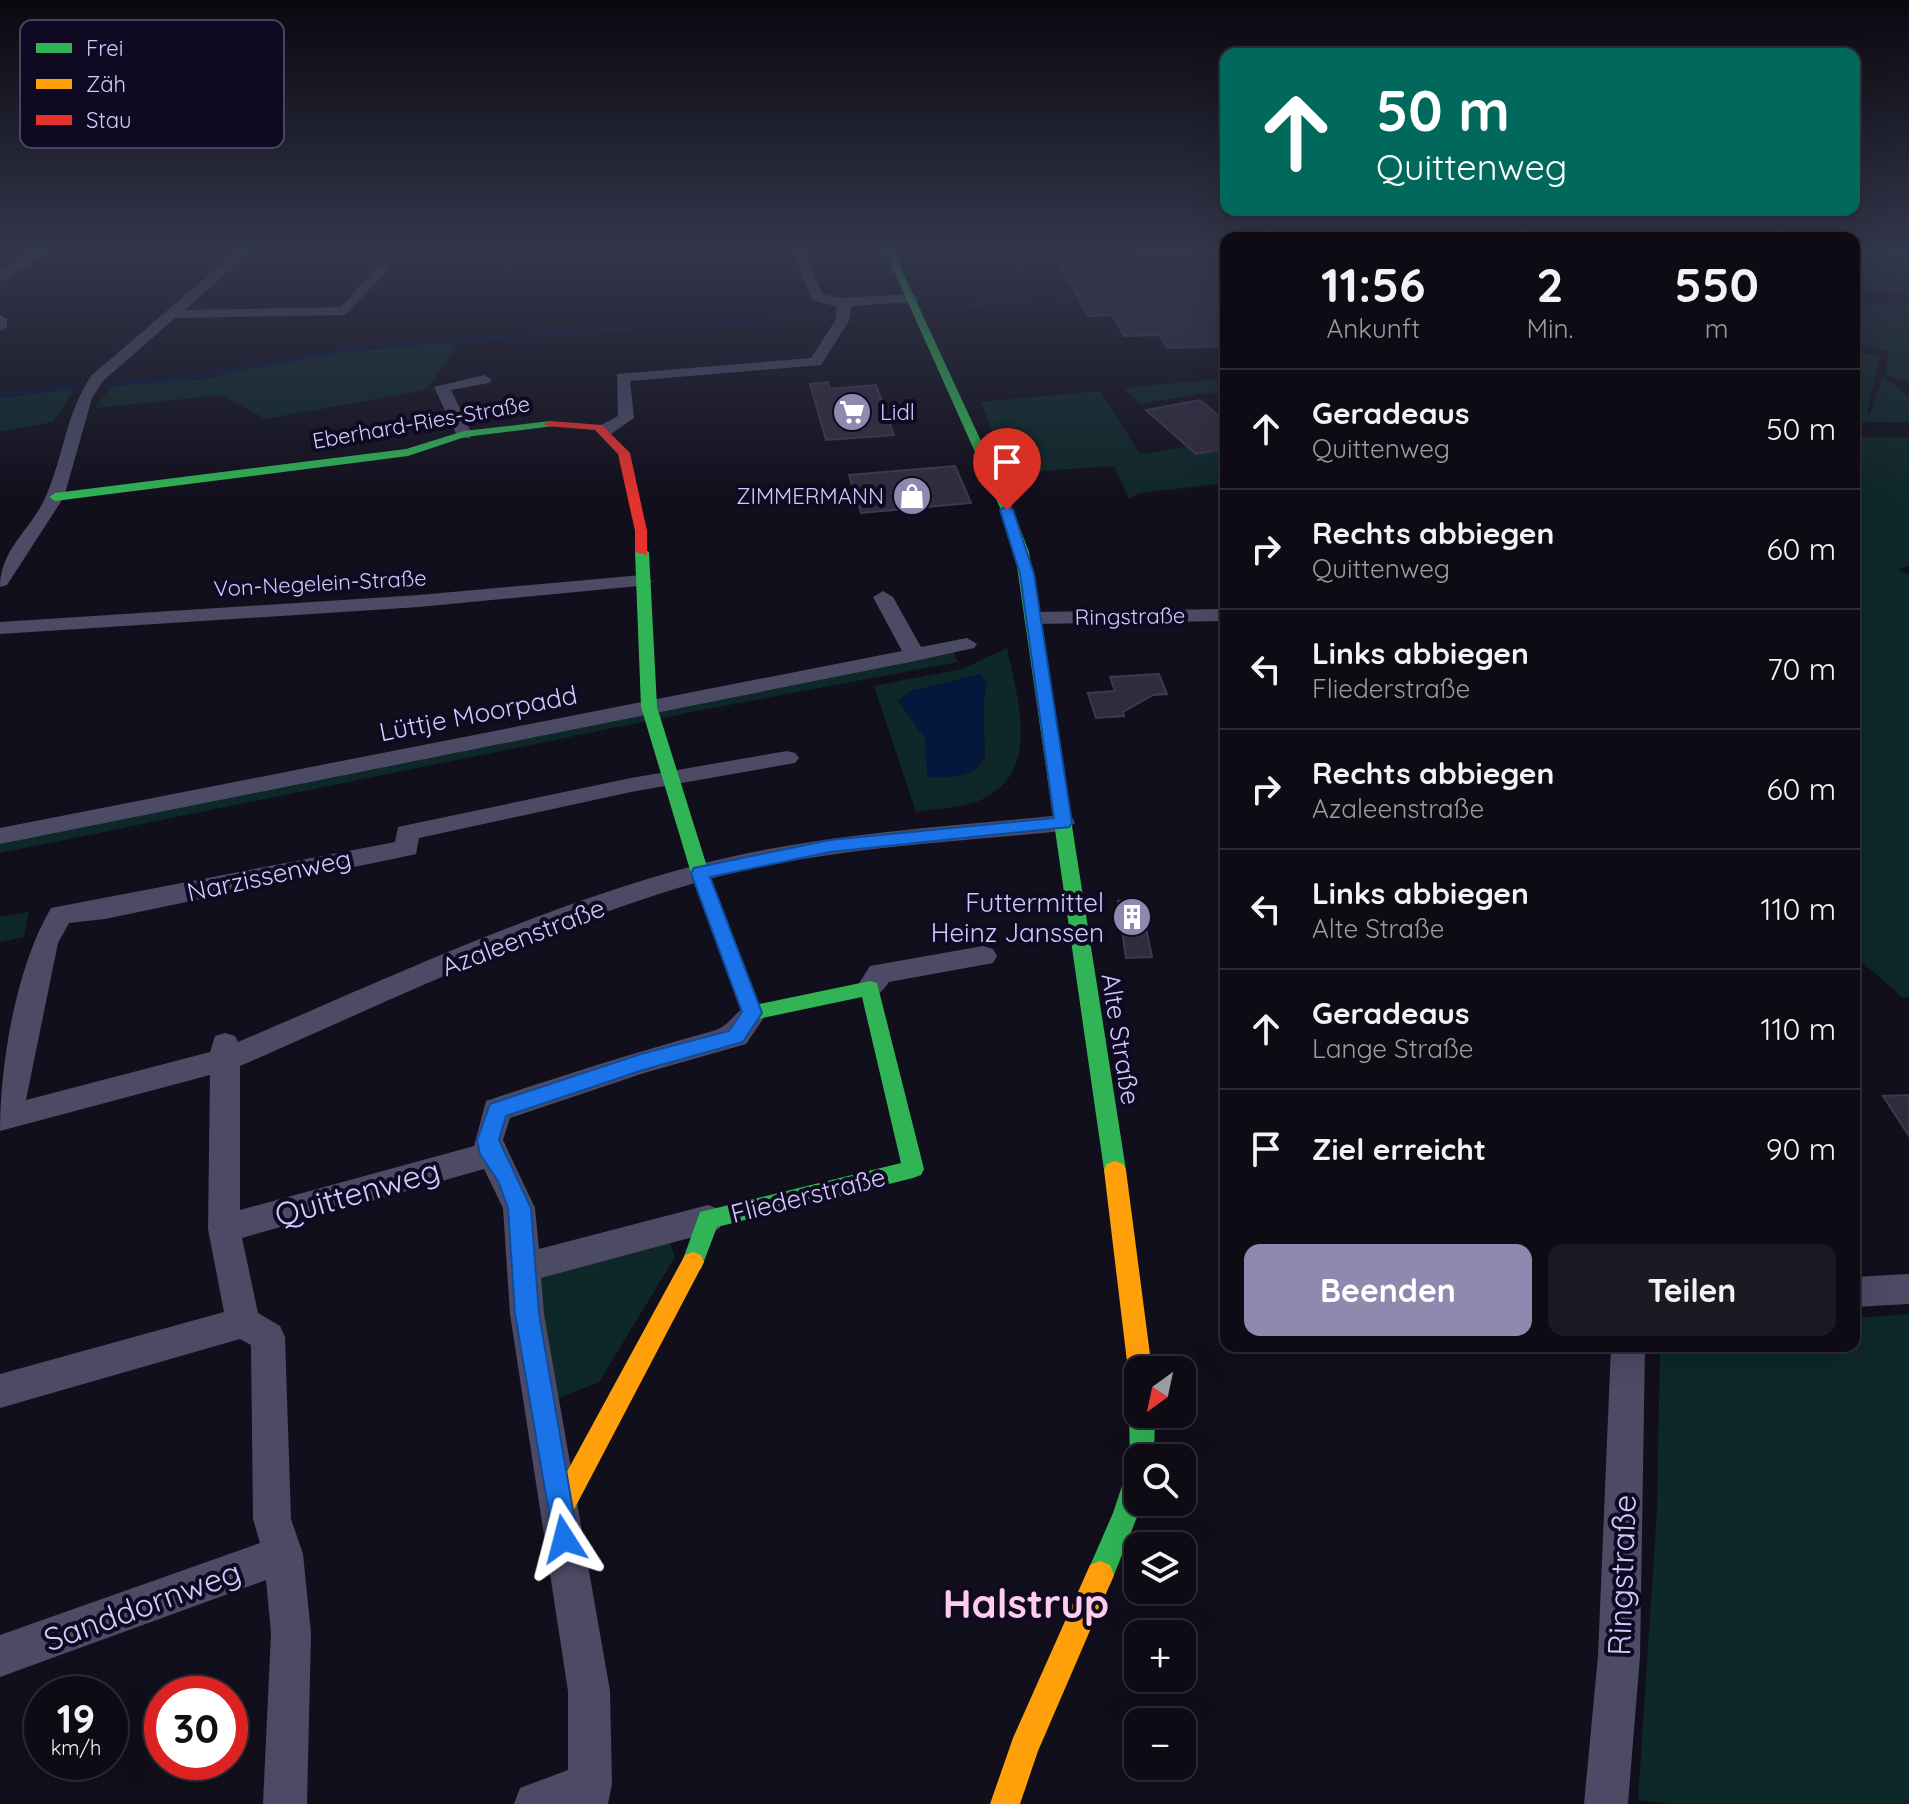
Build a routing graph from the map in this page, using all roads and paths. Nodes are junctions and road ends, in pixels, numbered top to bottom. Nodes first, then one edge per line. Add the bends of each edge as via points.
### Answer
1 (151, 333) edge
2 (830, 333) edge
3 (927, 333) edge
4 (484, 380) dead end
5 (605, 430) junction
6 (464, 434) junction
7 (55, 497) junction
8 (4, 571) edge
9 (642, 581) junction
10 (883, 597) dead end
11 (1220, 615) edge
12 (1033, 620) junction
13 (0, 628) edge
14 (967, 644) dead end
15 (915, 655) junction
16 (649, 707) junction
17 (787, 758) dead end
18 (670, 779) junction
19 (1063, 823) junction
20 (0, 836) edge
21 (700, 873) junction
22 (983, 956) dead end
23 (870, 988) junction
24 (753, 1013) junction
25 (224, 1052) junction
26 (3, 1118) edge
27 (491, 1154) junction
28 (708, 1219) junction
29 (224, 1229) junction
30 (525, 1267) junction
31 (1909, 1289) edge
32 (1860, 1292) edge
33 (243, 1322) junction
34 (1628, 1352) edge
35 (1139, 1356) edge
36 (0, 1391) edge
37 (560, 1510) junction
38 (1126, 1516) edge
39 (283, 1554) junction
40 (0, 1656) edge
41 (588, 1794) edge
42 (285, 1804) edge
43 (536, 1804) edge
44 (1005, 1804) edge
45 (1606, 1804) edge

1 - 7 street via 92,386
2 - 5 street via 816,362 622,373 626,418
3 - 12 street, Alte Straße via 1015,531
4 - 6 street via 442,387
5 - 6 street, Eberhard-Ries-Straße via 557,423
5 - 9 street via 629,462 641,531
6 - 7 street, Eberhard-Ries-Straße via 408,452
7 - 8 street
9 - 13 street, Von-Negelein-Straße
9 - 16 street
10 - 15 street
11 - 12 street, Ringstraße
12 - 19 street, Alte Straße
14 - 15 street, Lüttje Moorpadd
15 - 16 street, Lüttje Moorpadd
16 - 18 street
16 - 20 street, Lüttje Moorpadd
17 - 18 street
18 - 21 street
18 - 26 street, Narzissenweg via 407,833 407,848 60,915 45,943
19 - 21 street, Azaleenstraße via 830,846
19 - 35 street, Alte Straße
21 - 24 street
21 - 25 street, Azaleenstraße via 533,928
22 - 23 street via 880,973
23 - 24 street
23 - 28 street, Fliederstraße via 913,1169
24 - 27 street via 736,1036 497,1110 488,1140
25 - 26 street, Azaleenstraße
25 - 29 street
27 - 29 street, Quittenweg
27 - 30 street via 507,1176 519,1208
28 - 30 street, Fliederstraße
28 - 37 street, Fliederstraße via 688,1278
29 - 33 street
30 - 37 street via 527,1314
31 - 32 street
33 - 36 street
33 - 39 street via 268,1337 272,1519
34 - 45 street, Ringstraße via 1619,1656
37 - 41 street via 589,1691
38 - 44 street
39 - 40 street, Sanddornweg
39 - 42 street via 291,1633
41 - 43 street

